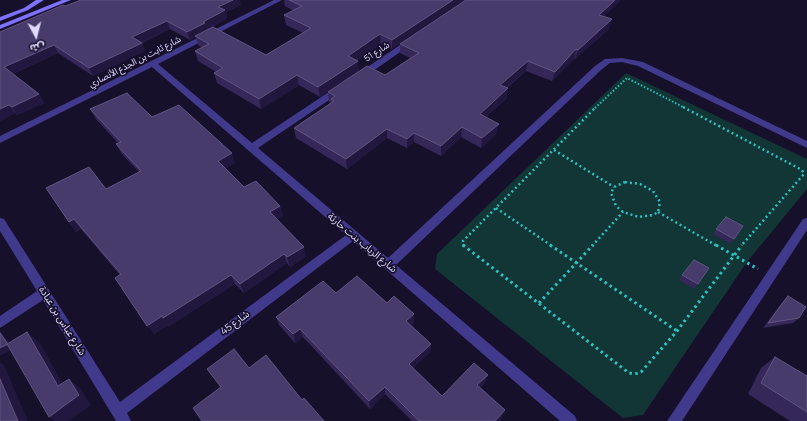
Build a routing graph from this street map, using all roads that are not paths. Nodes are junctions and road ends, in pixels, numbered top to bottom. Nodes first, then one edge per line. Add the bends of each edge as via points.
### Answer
1 (39, 0) edge
2 (68, 0) edge
3 (279, 0) edge
4 (0, 15) edge
5 (0, 19) edge
6 (0, 26) edge
7 (421, 35) edge
8 (154, 64) junction
9 (0, 140) edge
10 (807, 145) edge
11 (252, 148) junction
12 (0, 222) edge
13 (807, 222) edge
14 (353, 236) junction
15 (388, 265) junction
16 (44, 293) junction
17 (0, 322) edge
18 (121, 416) edge
19 (570, 421) edge
20 (674, 421) edge

1 - 4 main road
1 - 5 main road via 26,9
2 - 6 main road
3 - 8 street, شارع ثابت بن الجذع الأنصاري
7 - 11 street, شارع 51
8 - 9 street, شارع ثابت بن الجذع الأنصاري
8 - 11 street, شارع الرباب بنت حارثة
10 - 15 street via 640,64 622,60 608,61
11 - 14 street, شارع الرباب بنت حارثة
12 - 16 street, شارع عباس بن عبادة
13 - 20 street
14 - 15 street, شارع الرباب بنت حارثة
14 - 18 street, شارع 45
15 - 19 street, شارع الرباب بنت حارثة
16 - 17 street
16 - 18 street, شارع عباس بن عبادة

